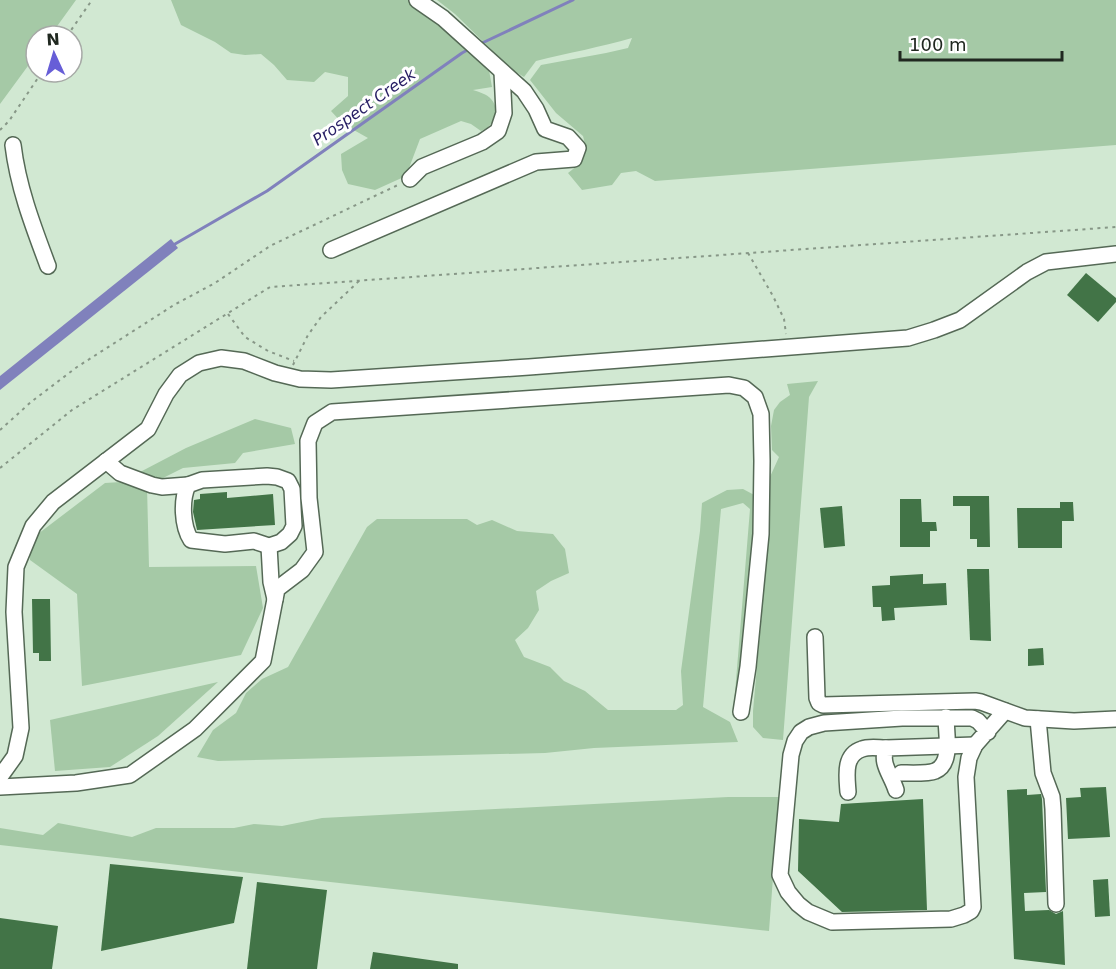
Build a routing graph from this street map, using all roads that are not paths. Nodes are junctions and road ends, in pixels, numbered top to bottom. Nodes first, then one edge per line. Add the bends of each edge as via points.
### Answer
1 (417, 0) edge
2 (502, 72) junction
3 (14, 145) dead end
4 (410, 179) road end
5 (331, 250) dead end
6 (1116, 254) edge
7 (48, 266) dead end
8 (106, 461) junction
9 (188, 485) junction
10 (269, 546) junction
11 (275, 598) junction
12 (815, 637) dead end
13 (1005, 711) junction
14 (741, 712) dead end
15 (946, 717) junction
16 (1038, 719) junction
17 (1116, 720) edge
18 (988, 732) junction
19 (947, 745) junction
20 (975, 745) junction
21 (886, 747) junction
22 (901, 773) dead end
23 (0, 777) edge
24 (0, 787) edge
25 (896, 790) dead end
26 (848, 792) dead end
27 (1056, 904) dead end

1 - 2 street via 443,18
2 - 4 street via 504,113 498,131 482,142 422,167
2 - 5 street via 524,91 545,129 568,137 578,148 574,159 536,162
3 - 7 street via 31,221
6 - 8 street via 1046,262 960,320 908,338 331,380 300,379 292,369 275,373 244,361 221,358 200,363 180,375 165,394 148,429
8 - 9 street via 120,472 152,485
8 - 23 street via 52,502 33,526 16,567 14,612 21,728 15,756
9 - 10 street via 184,516 191,540 254,541
9 - 10 street via 201,480 267,476 288,481 294,526 281,542
10 - 11 street
11 - 14 street via 277,590 303,570 315,552 309,498 309,441 315,423 332,412 729,385 744,388 755,397 761,414 762,461 760,534
11 - 24 street via 263,661 195,729 130,775 76,783
12 - 13 street via 817,698 823,705 975,701
13 - 16 street
13 - 18 street
15 - 18 street via 972,718
15 - 19 street
15 - 20 street via 824,723 801,732 791,755 780,875 798,903 832,922 951,919 971,911 966,777
16 - 17 street
16 - 27 street via 1042,773 1052,797
18 - 20 street
19 - 20 street
19 - 21 street
19 - 22 street via 947,759 934,772
21 - 25 street via 884,762
21 - 26 street via 855,752 846,771

